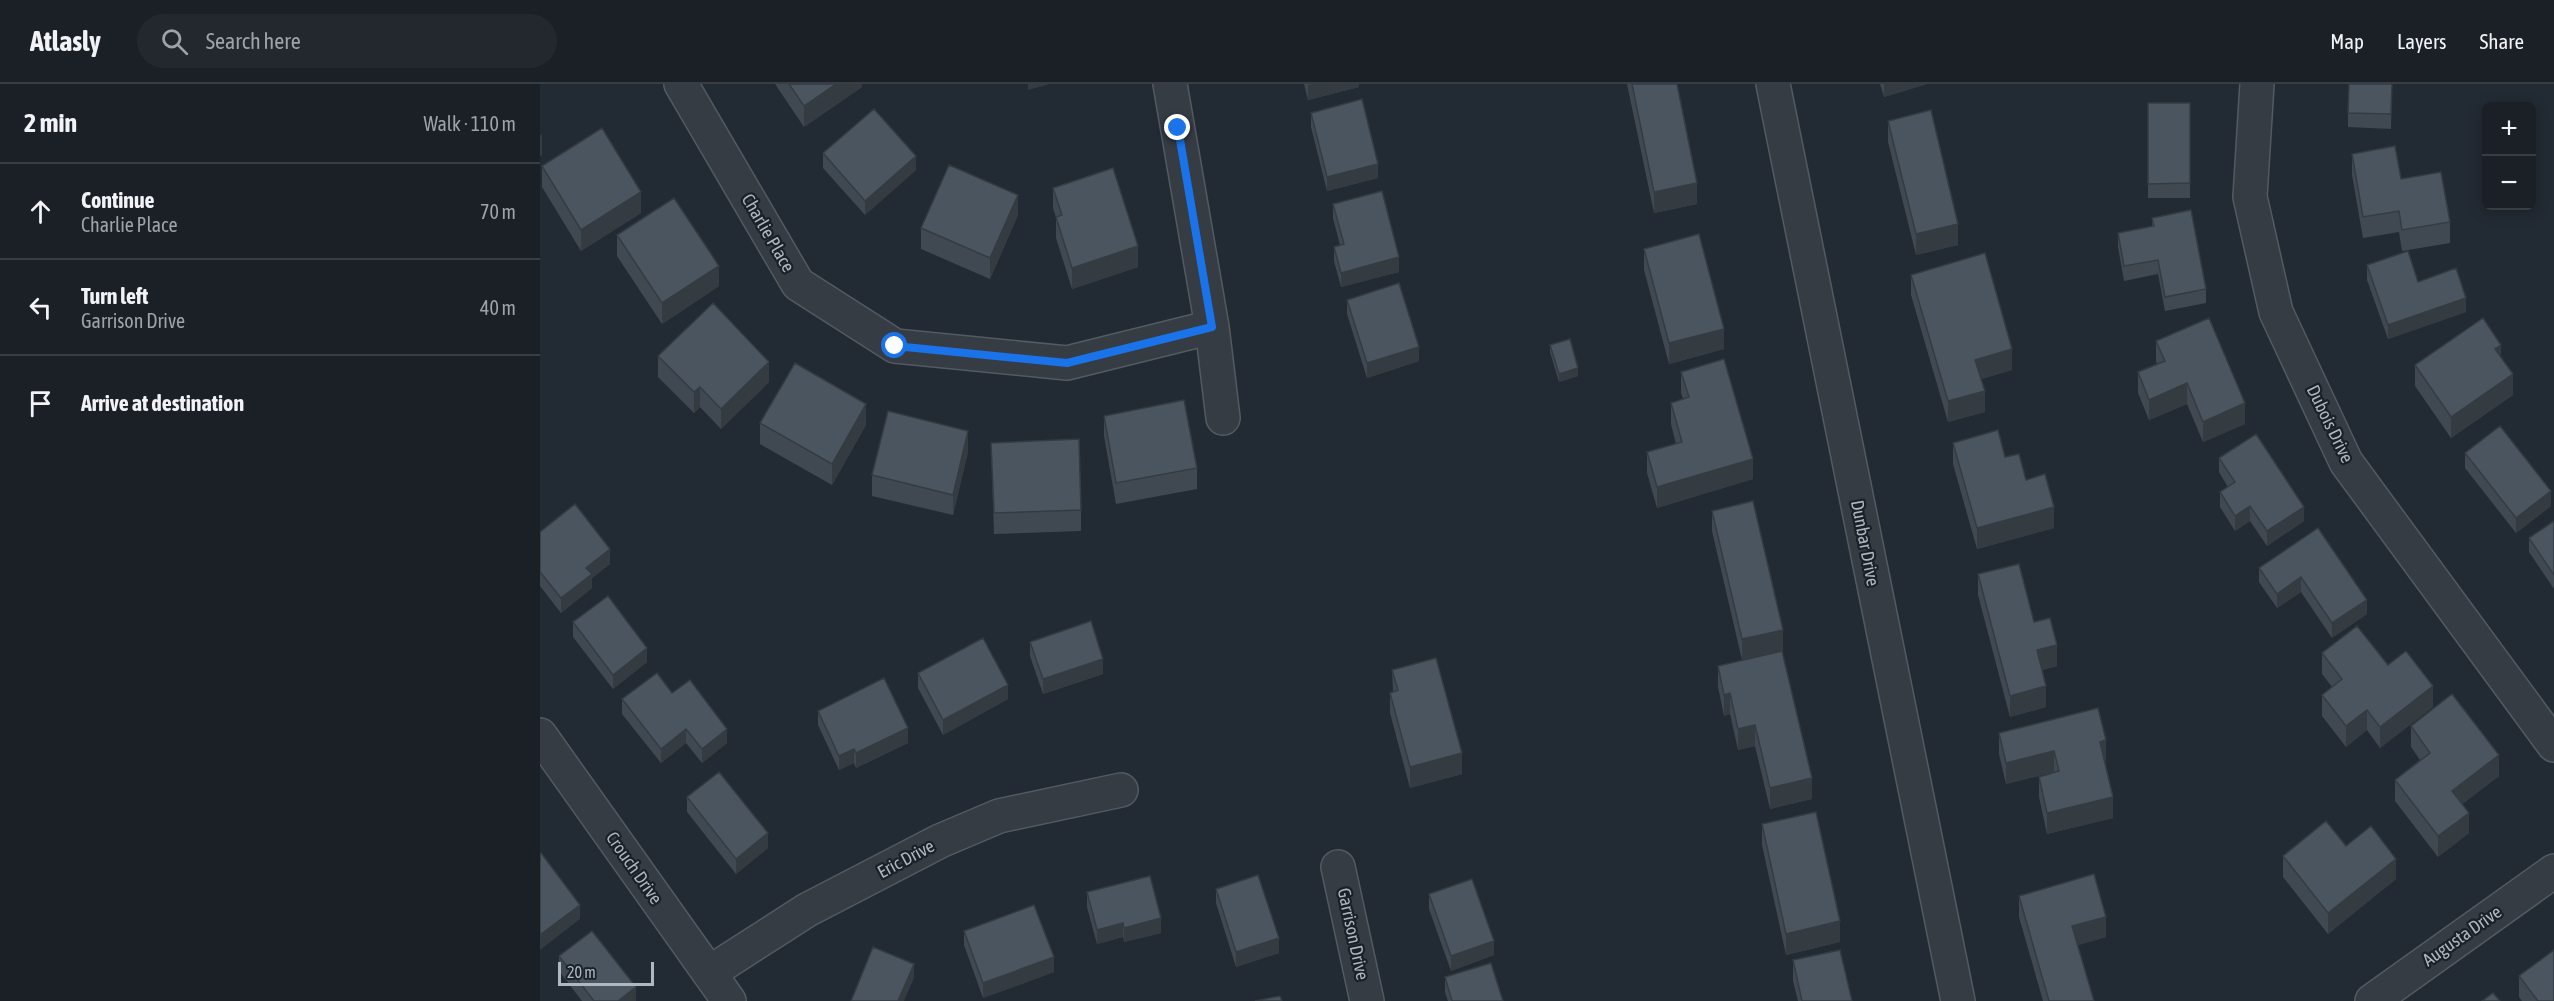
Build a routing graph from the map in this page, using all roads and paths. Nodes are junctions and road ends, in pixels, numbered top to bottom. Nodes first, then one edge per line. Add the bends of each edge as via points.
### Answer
1 (681, 84) edge
2 (1170, 84) edge
3 (1773, 84) edge
4 (2257, 84) edge
5 (1212, 327) junction
6 (1223, 418) dead end
7 (540, 735) edge
8 (2554, 745) edge
9 (1121, 790) dead end
10 (1338, 867) dead end
11 (2554, 871) edge
12 (709, 973) junction
13 (729, 1001) edge
14 (1367, 1001) edge
15 (1958, 1001) edge
16 (2372, 1001) edge

1 - 5 street, Charlie Place via 798,284 895,346 1067,363
2 - 5 street
3 - 15 street, Dunbar Drive
4 - 8 street, Dubois Drive via 2250,197 2277,312 2346,462
5 - 6 street
7 - 12 street, Crouch Drive
9 - 12 street, Eric Drive via 999,816 940,841 807,910
10 - 14 street, Garrison Drive
11 - 16 street, Augusta Drive
12 - 13 street, Crouch Drive

